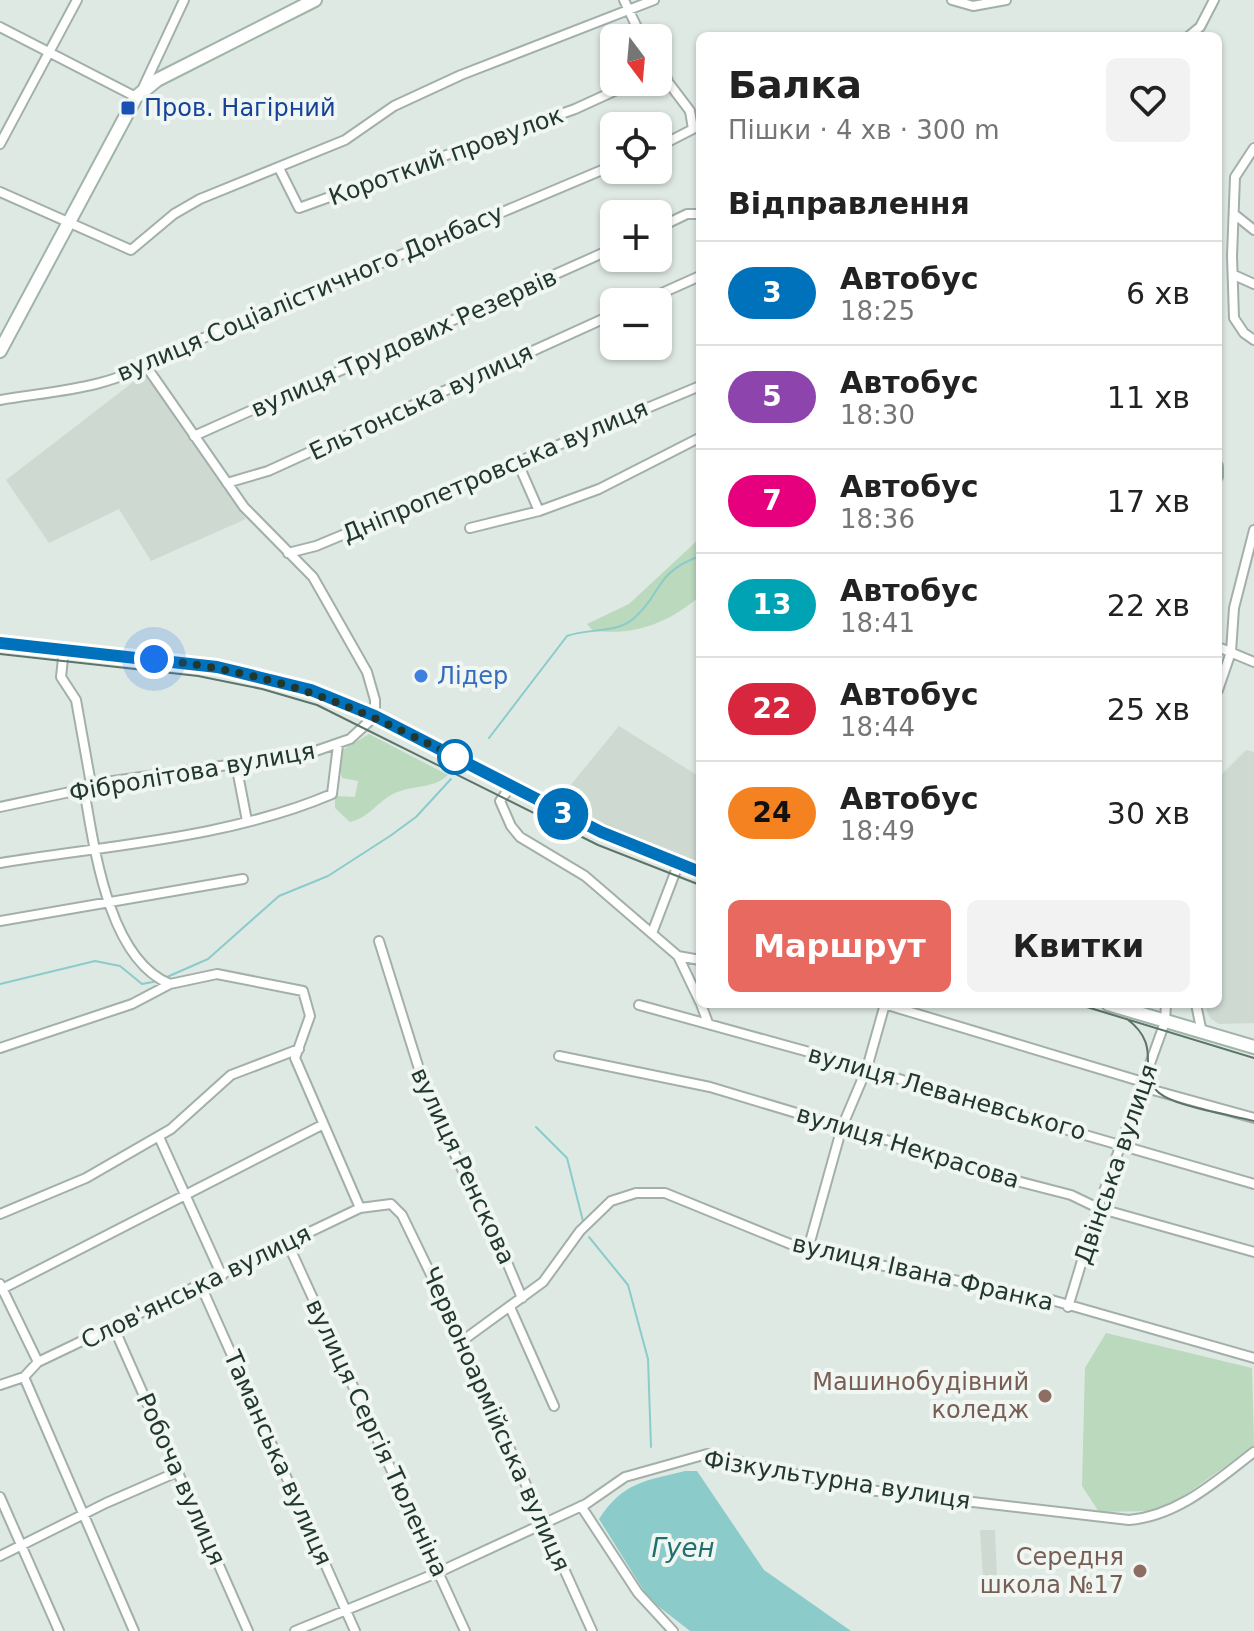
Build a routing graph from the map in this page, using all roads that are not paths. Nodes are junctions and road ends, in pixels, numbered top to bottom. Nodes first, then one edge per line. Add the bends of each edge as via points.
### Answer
1 (77, 0) edge
2 (184, 0) edge
3 (315, 0) edge
4 (654, 0) edge
5 (952, 0) edge
6 (1006, 0) edge
7 (1214, 0) edge
8 (626, 4) edge
9 (635, 24) edge
10 (0, 27) edge
11 (1194, 32) edge
12 (49, 51) junction
13 (672, 87) edge
14 (139, 93) junction
15 (603, 96) edge
16 (672, 140) edge
17 (0, 144) edge
18 (1254, 148) edge
19 (279, 168) junction
20 (600, 171) edge
21 (0, 192) edge
22 (696, 214) edge
23 (1234, 214) junction
24 (672, 221) edge
25 (68, 224) junction
26 (1254, 230) edge
27 (600, 254) edge
28 (1234, 275) junction
29 (696, 278) edge
30 (1254, 284) edge
31 (672, 289) edge
32 (600, 320) edge
33 (1254, 340) edge
34 (0, 351) edge
35 (146, 366) junction
36 (696, 388) edge
37 (0, 400) edge
38 (194, 436) junction
39 (696, 440) edge
40 (517, 461) junction
41 (227, 483) junction
42 (539, 511) junction
43 (470, 528) dead end
44 (1254, 530) edge
45 (288, 553) junction
46 (0, 643) edge
47 (64, 649) junction
48 (1222, 649) edge
49 (1231, 652) junction
50 (1254, 662) edge
51 (1222, 678) edge
52 (375, 716) junction
53 (338, 745) junction
54 (236, 764) junction
55 (87, 786) junction
56 (511, 786) junction
57 (0, 807) edge
58 (247, 821) junction
59 (95, 847) junction
60 (0, 863) edge
61 (678, 865) junction
62 (696, 871) edge
63 (243, 879) dead end
64 (108, 902) junction
65 (0, 921) edge
66 (652, 933) junction
67 (379, 941) dead end
68 (678, 956) junction
69 (696, 959) edge
70 (164, 981) junction
71 (696, 994) edge
72 (639, 1005) dead end
73 (702, 1008) edge
74 (883, 1008) edge
75 (897, 1008) edge
76 (1121, 1008) edge
77 (1166, 1008) edge
78 (1197, 1008) edge
79 (1165, 1022) junction
80 (708, 1023) junction
81 (1202, 1033) junction
82 (1254, 1047) edge
83 (0, 1048) edge
84 (299, 1049) junction
85 (559, 1056) dead end
86 (867, 1068) junction
87 (1143, 1084) junction
88 (1254, 1118) edge
89 (322, 1125) junction
90 (842, 1127) junction
91 (159, 1137) junction
92 (1121, 1146) junction
93 (1254, 1184) edge
94 (188, 1196) junction
95 (360, 1208) junction
96 (1098, 1208) junction
97 (397, 1209) joint
98 (0, 1214) edge
99 (288, 1244) junction
100 (808, 1249) junction
101 (1254, 1252) edge
102 (222, 1276) junction
103 (201, 1286) junction
104 (1, 1288) edge
105 (522, 1298) junction
106 (510, 1307) junction
107 (1068, 1307) junction
108 (114, 1328) junction
109 (462, 1341) junction
110 (1254, 1358) edge
111 (38, 1362) junction
112 (24, 1377) junction
113 (0, 1385) edge
114 (554, 1406) dead end
115 (1254, 1452) edge
116 (177, 1472) junction
117 (0, 1497) edge
118 (581, 1506) junction
119 (85, 1514) junction
120 (541, 1523) junction
121 (23, 1547) junction
122 (0, 1556) edge
123 (439, 1572) junction
124 (347, 1612) junction
125 (59, 1631) edge
126 (134, 1631) edge
127 (248, 1631) edge
128 (295, 1631) edge
129 (355, 1631) edge
130 (465, 1631) edge
131 (592, 1631) edge
132 (673, 1631) edge

1 - 12 street
2 - 14 street
3 - 14 main road
4 - 8 street
5 - 6 street via 973,6
7 - 11 street
8 - 9 street
8 - 19 street via 394,106 357,135
10 - 12 street
12 - 14 street
12 - 17 street
13 - 16 street via 690,111 693,129
14 - 25 main road
15 - 19 street, Короткий провулок via 299,208
18 - 23 street via 1235,177
19 - 25 street via 187,206 131,250
20 - 35 street, вулиця Соціалістичного Донбасу
21 - 25 street
22 - 24 street
23 - 26 street
23 - 28 street
25 - 34 main road
27 - 38 street, вулиця Трудових Резервів
28 - 30 street
28 - 33 street via 1234,318
29 - 31 street
32 - 41 street, Ельтонська вулиця via 282,465
35 - 37 street, вулиця Соціалістичного Донбасу via 97,383
35 - 38 street
36 - 40 street, Дніпропетровська вулиця
38 - 41 street
39 - 42 street via 599,489
40 - 42 street
40 - 45 street, Дніпропетровська вулиця
41 - 45 street
42 - 43 street
44 - 49 street via 1234,608
45 - 52 street via 313,577 353,643 372,684
46 - 47 main road
47 - 52 main road via 250,673
47 - 55 street via 61,677 76,700
48 - 49 street
49 - 50 street
49 - 51 street
52 - 53 street, Фібролітова вулиця
52 - 56 main road
53 - 54 street, Фібролітова вулиця
53 - 58 street via 332,794
54 - 55 street, Фібролітова вулиця
54 - 58 street
55 - 57 street, Фібролітова вулиця
55 - 59 street
56 - 61 main road
56 - 66 street via 500,801 515,831 585,876
58 - 59 street
59 - 60 street
59 - 64 street
61 - 62 main road
61 - 66 street
63 - 64 street
64 - 65 street
64 - 70 street via 134,954
66 - 68 street
67 - 105 street, вулиця Ренскова via 430,1104
68 - 69 street
68 - 71 street
70 - 83 street via 132,1004
70 - 84 street via 217,974 303,991 310,1016
72 - 80 street, вулиця Леваневського
73 - 80 street
74 - 86 street
75 - 87 street
76 - 79 main road
77 - 79 street, Двінська вулиця
78 - 81 street
79 - 81 main road
79 - 87 street, Двінська вулиця
80 - 86 street, вулиця Леваневського
81 - 82 main road
84 - 89 street via 295,1058
84 - 91 street via 231,1075
85 - 90 street, вулиця Некрасова via 710,1087
86 - 90 street
86 - 92 street, вулиця Леваневського
87 - 88 street
87 - 92 street, Двінська вулиця
89 - 94 street
89 - 95 street
90 - 96 street, вулиця Некрасова via 947,1163 1071,1195
90 - 100 street
91 - 94 street
91 - 98 street via 86,1178
92 - 93 street, вулиця Леваневського
92 - 96 street, Двінська вулиця
94 - 102 street
94 - 104 street
95 - 97 street, Слов'янська вулиця via 384,1203
95 - 99 street, Слов'янська вулиця
96 - 101 street, вулиця Некрасова
96 - 107 street, Двінська вулиця
97 - 109 street, Червоноармійська вулиця
99 - 102 street, Слов'янська вулиця
99 - 123 street, вулиця Сергія Тюленіна
100 - 105 street, вулиця Івана Франка via 686,1199 636,1193 611,1201 580,1231 543,1282
100 - 107 street, вулиця Івана Франка
102 - 103 street, Слов'янська вулиця
103 - 108 street, Слов'янська вулиця
103 - 124 street, Таманська вулиця
104 - 111 street
105 - 106 street, вулиця Івана Франка
106 - 109 street, вулиця Івана Франка
106 - 114 street
107 - 110 street, вулиця Івана Франка
108 - 111 street, Слов'янська вулиця
108 - 116 street, Робоча вулиця
109 - 120 street, Червоноармійська вулиця
111 - 112 street, Слов'янська вулиця
112 - 113 street, Слов'янська вулиця
112 - 119 street
115 - 118 street, Фізкультурна вулиця via 1183,1504 1145,1519 860,1489 707,1454 635,1472
116 - 119 street
116 - 127 street, Робоча вулиця
117 - 121 street
118 - 120 street, Фізкультурна вулиця
118 - 132 street via 638,1593
119 - 121 street
119 - 126 street
120 - 123 street, Фізкультурна вулиця
120 - 131 street, Червоноармійська вулиця
121 - 122 street
121 - 125 street
123 - 124 street, Фізкультурна вулиця
123 - 130 street, вулиця Сергія Тюленіна
124 - 128 street, Фізкультурна вулиця
124 - 129 street, Таманська вулиця

